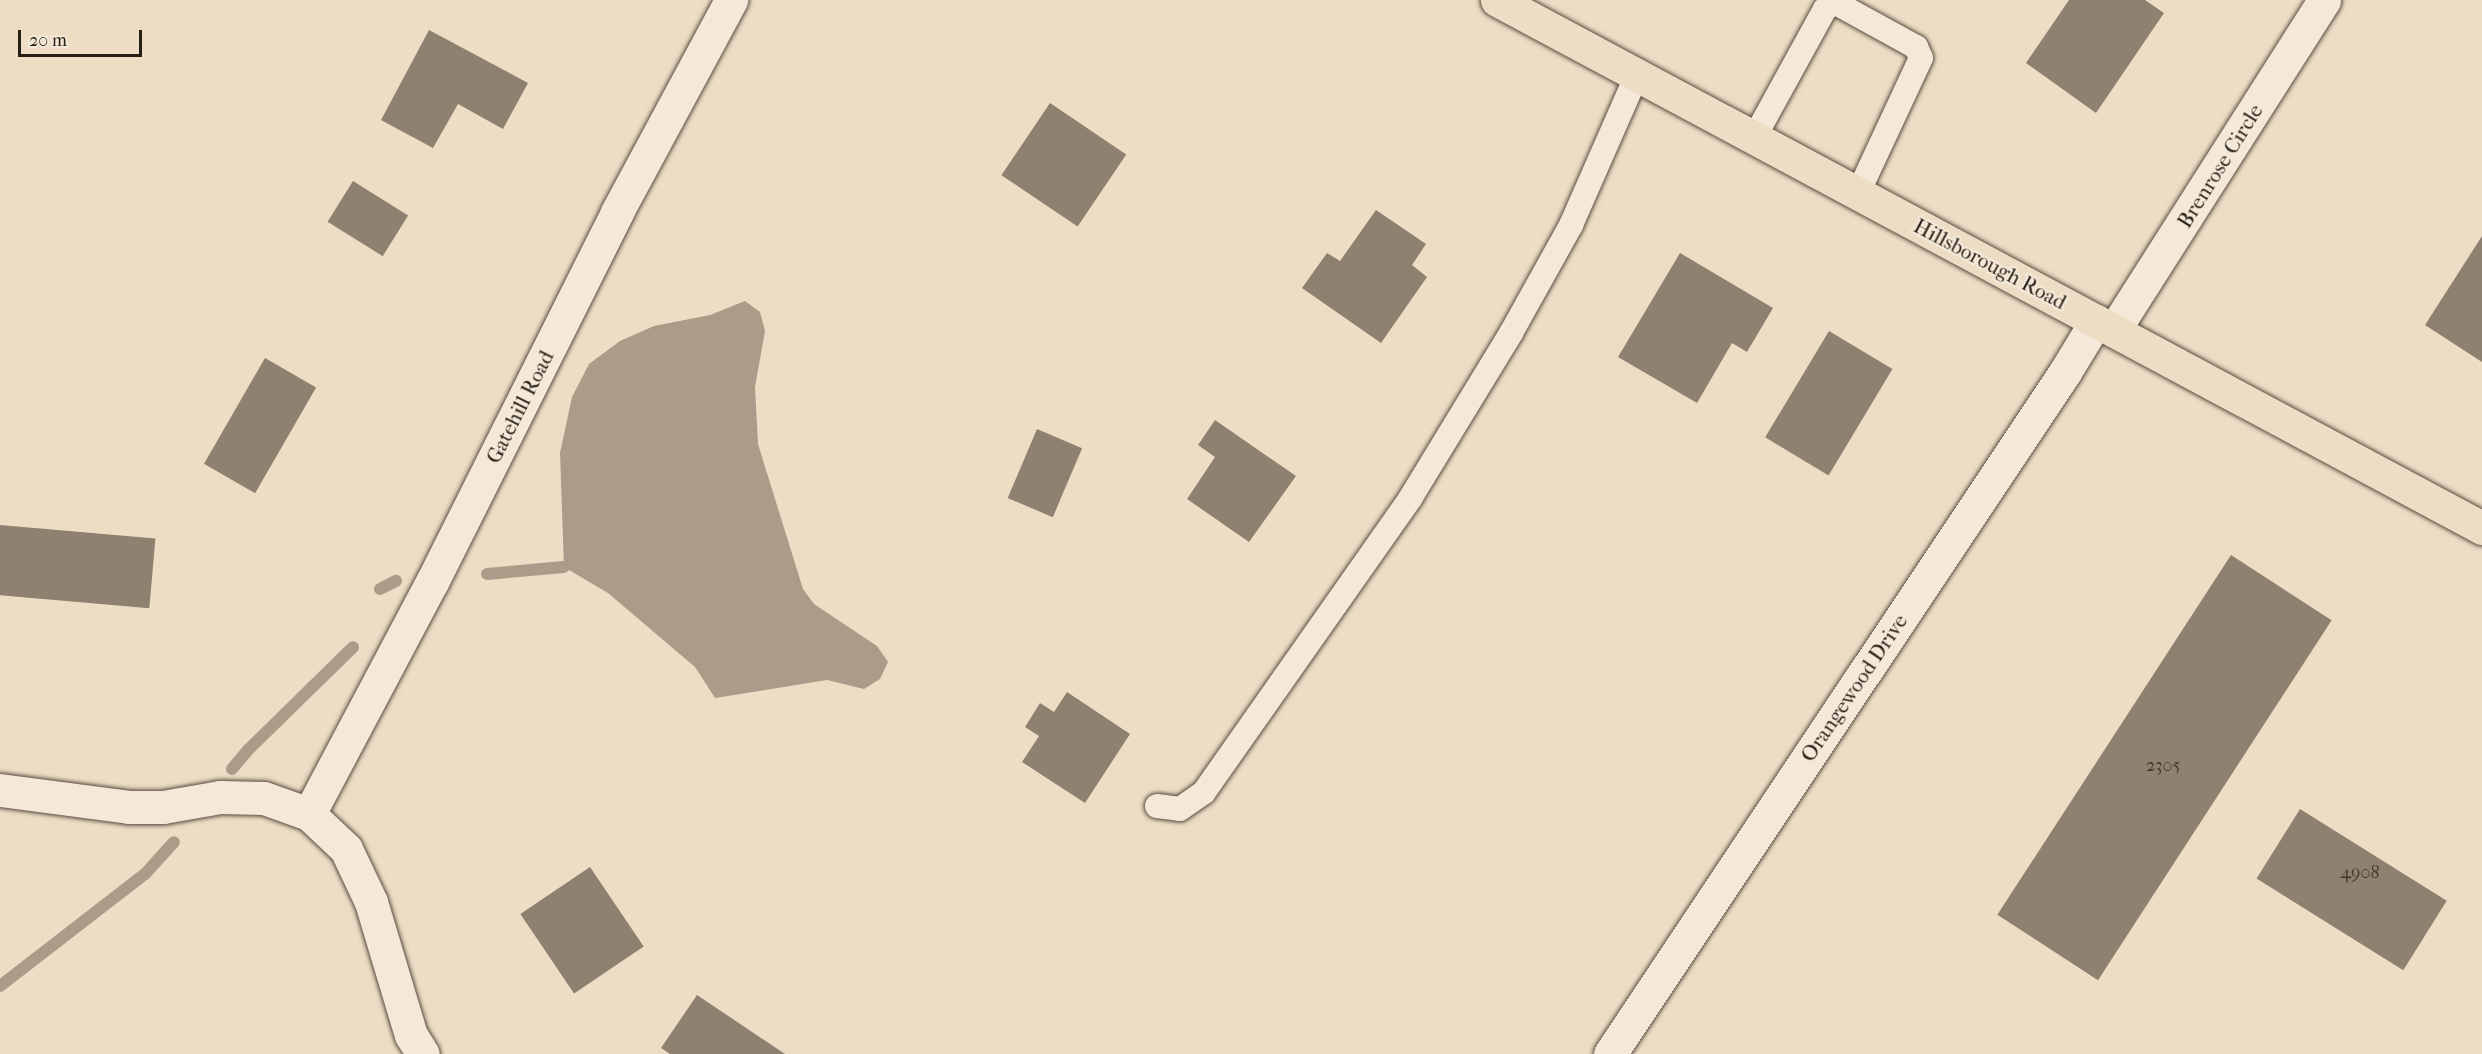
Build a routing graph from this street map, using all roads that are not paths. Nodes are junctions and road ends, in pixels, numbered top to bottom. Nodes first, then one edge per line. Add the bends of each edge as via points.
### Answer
1 (731, 0) edge
2 (1497, 0) edge
3 (2324, 0) edge
4 (1637, 75) junction
5 (1754, 138) junction
6 (1858, 193) junction
7 (2105, 326) junction
8 (2482, 528) edge
9 (0, 790) edge
10 (1157, 806) dead end
11 (309, 814) junction
12 (423, 1054) edge
13 (1610, 1054) edge

1 - 11 street, Gatehill Road via 617,212 432,582
2 - 4 main road, Hillsborough Road
3 - 7 street, Brenrose Circle
4 - 5 main road, Hillsborough Road
4 - 10 lane via 1571,225 1511,333 1411,497 1204,792 1180,809
5 - 6 main road, Hillsborough Road
5 - 6 lane via 1825,9 1834,2 1916,47 1921,58
6 - 7 main road, Hillsborough Road
7 - 8 main road, Hillsborough Road
7 - 13 street, Orangewood Drive via 2065,372
9 - 11 street via 129,807 163,807 220,796 264,798
11 - 12 street via 346,849 366,891 411,1035

